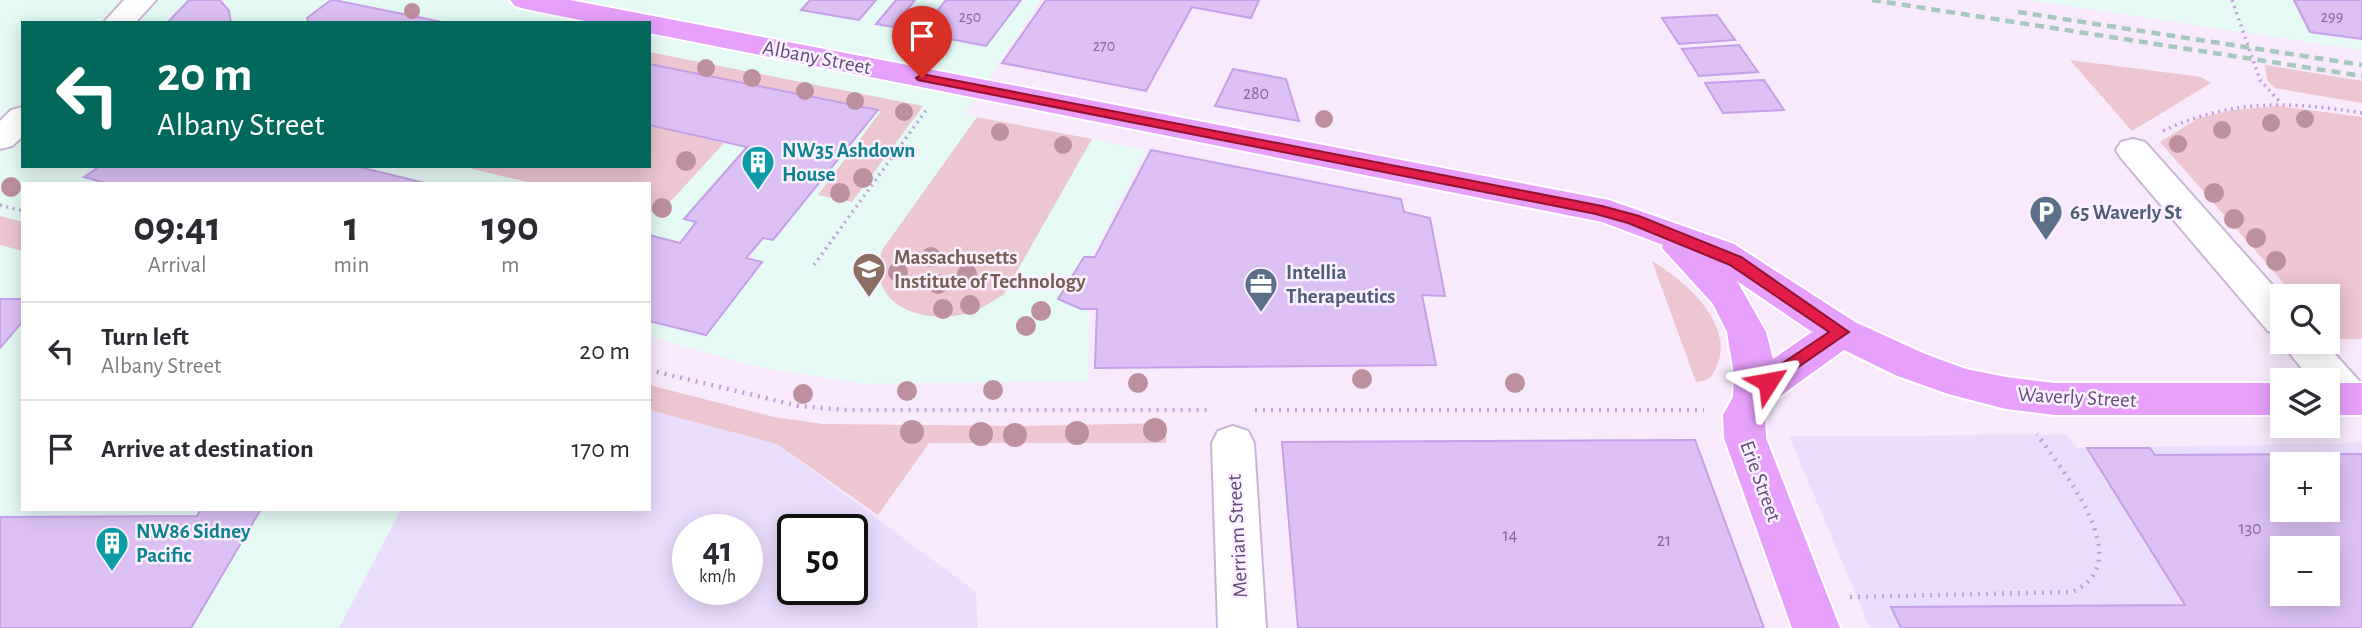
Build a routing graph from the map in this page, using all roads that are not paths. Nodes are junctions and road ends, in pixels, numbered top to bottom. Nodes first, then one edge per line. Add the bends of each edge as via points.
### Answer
1 (141, 0) edge
2 (525, 0) edge
3 (120, 21) edge
4 (631, 21) edge
5 (651, 24) edge
6 (21, 119) edge
7 (0, 139) edge
8 (2133, 150) road end
9 (1644, 224) junction
10 (2270, 307) edge
11 (1841, 332) junction
12 (2311, 354) edge
13 (2270, 399) edge
14 (2347, 399) edge
15 (1749, 403) junction
16 (1232, 421) road end
17 (1831, 612) edge
18 (1242, 628) edge

1 - 3 street
2 - 4 main road
5 - 9 main road, Albany Street via 1597,209
6 - 7 street
8 - 10 street
9 - 11 main road, Albany Street via 1736,261
9 - 15 main road, Albany Street via 1696,261 1731,298 1748,332 1753,358
11 - 13 main road, Waverly Street via 1927,371 2006,393 2095,400
11 - 15 main road via 1768,382
12 - 14 street
15 - 17 main road, Erie Street via 1742,423 1747,447
16 - 18 street, Merriam Street

